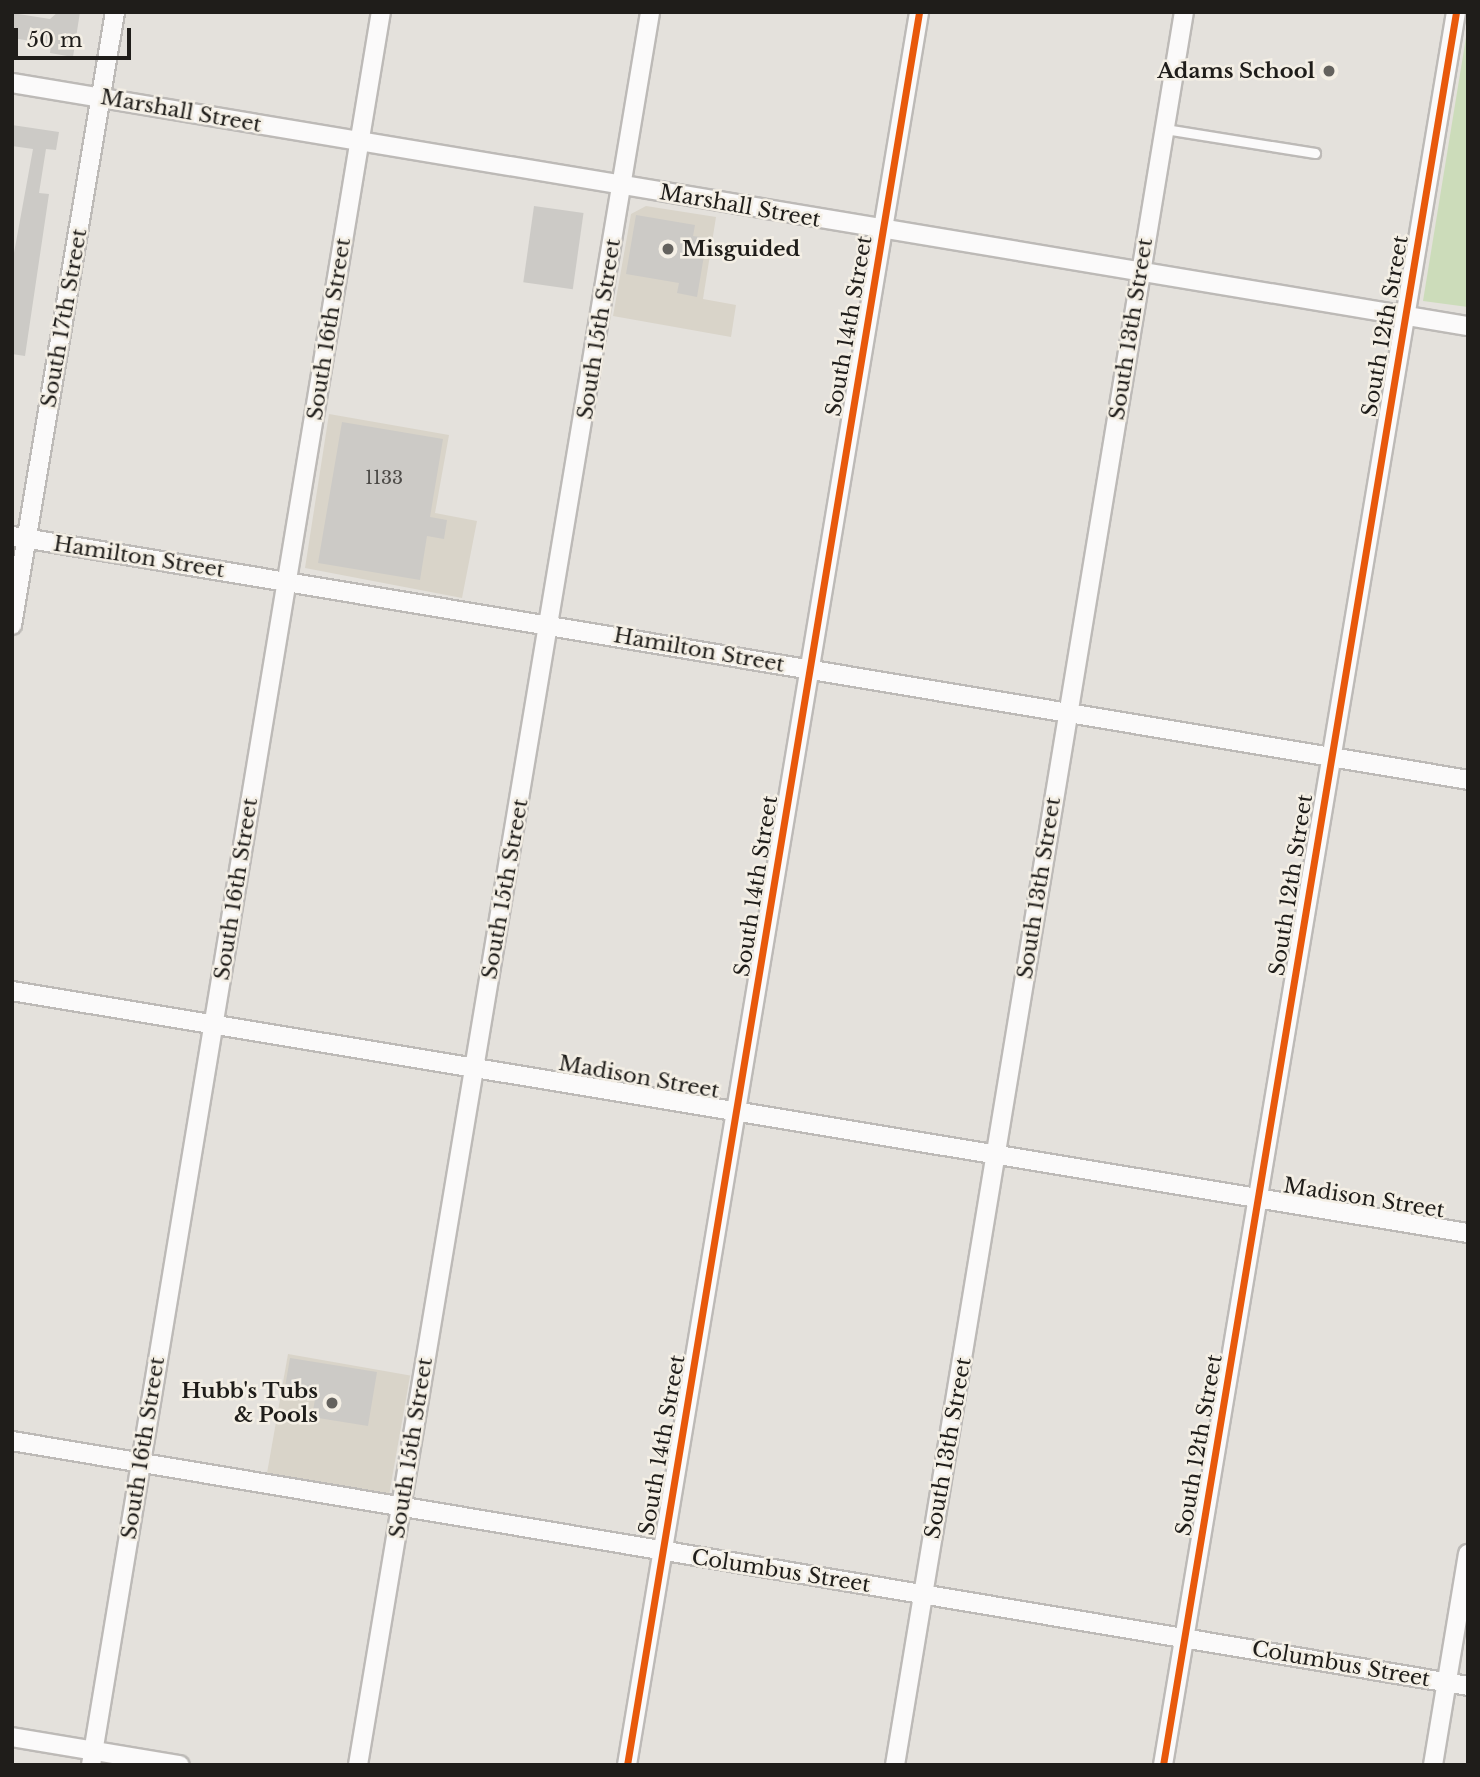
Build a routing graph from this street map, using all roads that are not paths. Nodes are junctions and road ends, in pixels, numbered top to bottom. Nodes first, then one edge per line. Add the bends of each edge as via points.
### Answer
1 (116, 12) edge
2 (381, 12) edge
3 (650, 12) edge
4 (919, 12) edge
5 (1184, 12) edge
6 (1456, 12) edge
7 (12, 83) edge
8 (102, 98) junction
9 (1165, 129) junction
10 (360, 141) junction
11 (1315, 153) dead end
12 (622, 186) junction
13 (883, 231) junction
14 (1141, 272) junction
15 (1405, 316) junction
16 (1468, 326) edge
17 (20, 537) edge
18 (287, 581) junction
19 (12, 625) edge
20 (551, 625) junction
21 (809, 669) junction
22 (1068, 712) junction
23 (1329, 756) junction
24 (1468, 780) edge
25 (12, 990) edge
26 (214, 1025) junction
27 (473, 1067) junction
28 (736, 1111) junction
29 (997, 1154) junction
30 (1258, 1198) junction
31 (1468, 1233) edge
32 (12, 1441) edge
33 (141, 1462) junction
34 (402, 1507) junction
35 (662, 1551) junction
36 (1468, 1554) edge
37 (923, 1594) junction
38 (1184, 1637) junction
39 (1447, 1682) junction
40 (1468, 1685) edge
41 (12, 1737) edge
42 (92, 1758) edge
43 (180, 1765) edge
44 (358, 1765) edge
45 (627, 1765) edge
46 (895, 1765) edge
47 (1163, 1765) edge
48 (1433, 1765) edge

1 - 8 street, South 17th Street
2 - 10 street, South 16th Street
3 - 12 street, South 15th Street
4 - 13 street, South 14th Street
5 - 9 street, South 13th Street
6 - 15 street, South 12th Street
7 - 8 street, Marshall Street
8 - 10 street, Marshall Street
8 - 17 street, South 17th Street
9 - 11 lane
9 - 14 street, South 13th Street
10 - 12 street, Marshall Street
10 - 18 street, South 16th Street
12 - 13 street, Marshall Street
12 - 20 street, South 15th Street
13 - 14 street, Marshall Street
13 - 21 street, South 14th Street
14 - 15 street, Marshall Street
14 - 22 street, South 13th Street
15 - 16 street, Marshall Street
15 - 23 street, South 12th Street
17 - 18 street, Hamilton Street
17 - 19 street, South 17th Street
18 - 20 street, Hamilton Street
18 - 26 street, South 16th Street
20 - 21 street, Hamilton Street
20 - 27 street, South 15th Street
21 - 22 street, Hamilton Street
21 - 28 street, South 14th Street
22 - 23 street, Hamilton Street
22 - 29 street, South 13th Street
23 - 24 street, Hamilton Street
23 - 30 street, South 12th Street
25 - 26 street, Madison Street
26 - 27 street, Madison Street
26 - 33 street, South 16th Street
27 - 28 street, Madison Street
27 - 34 street, South 15th Street
28 - 29 street, Madison Street
28 - 35 street, South 14th Street
29 - 30 street, Madison Street
29 - 37 street, South 13th Street
30 - 31 street, Madison Street
30 - 38 street, South 12th Street
32 - 33 street, Columbus Street
33 - 34 street, Columbus Street
33 - 42 street, South 16th Street
34 - 35 street, Columbus Street
34 - 44 street, South 15th Street
35 - 37 street, Columbus Street
35 - 45 street, South 14th Street
36 - 39 street
37 - 38 street, Columbus Street
37 - 46 street, South 13th Street
38 - 39 street, Columbus Street
38 - 47 street, South 12th Street
39 - 40 street, Columbus Street
39 - 48 street
41 - 42 street
42 - 43 street

